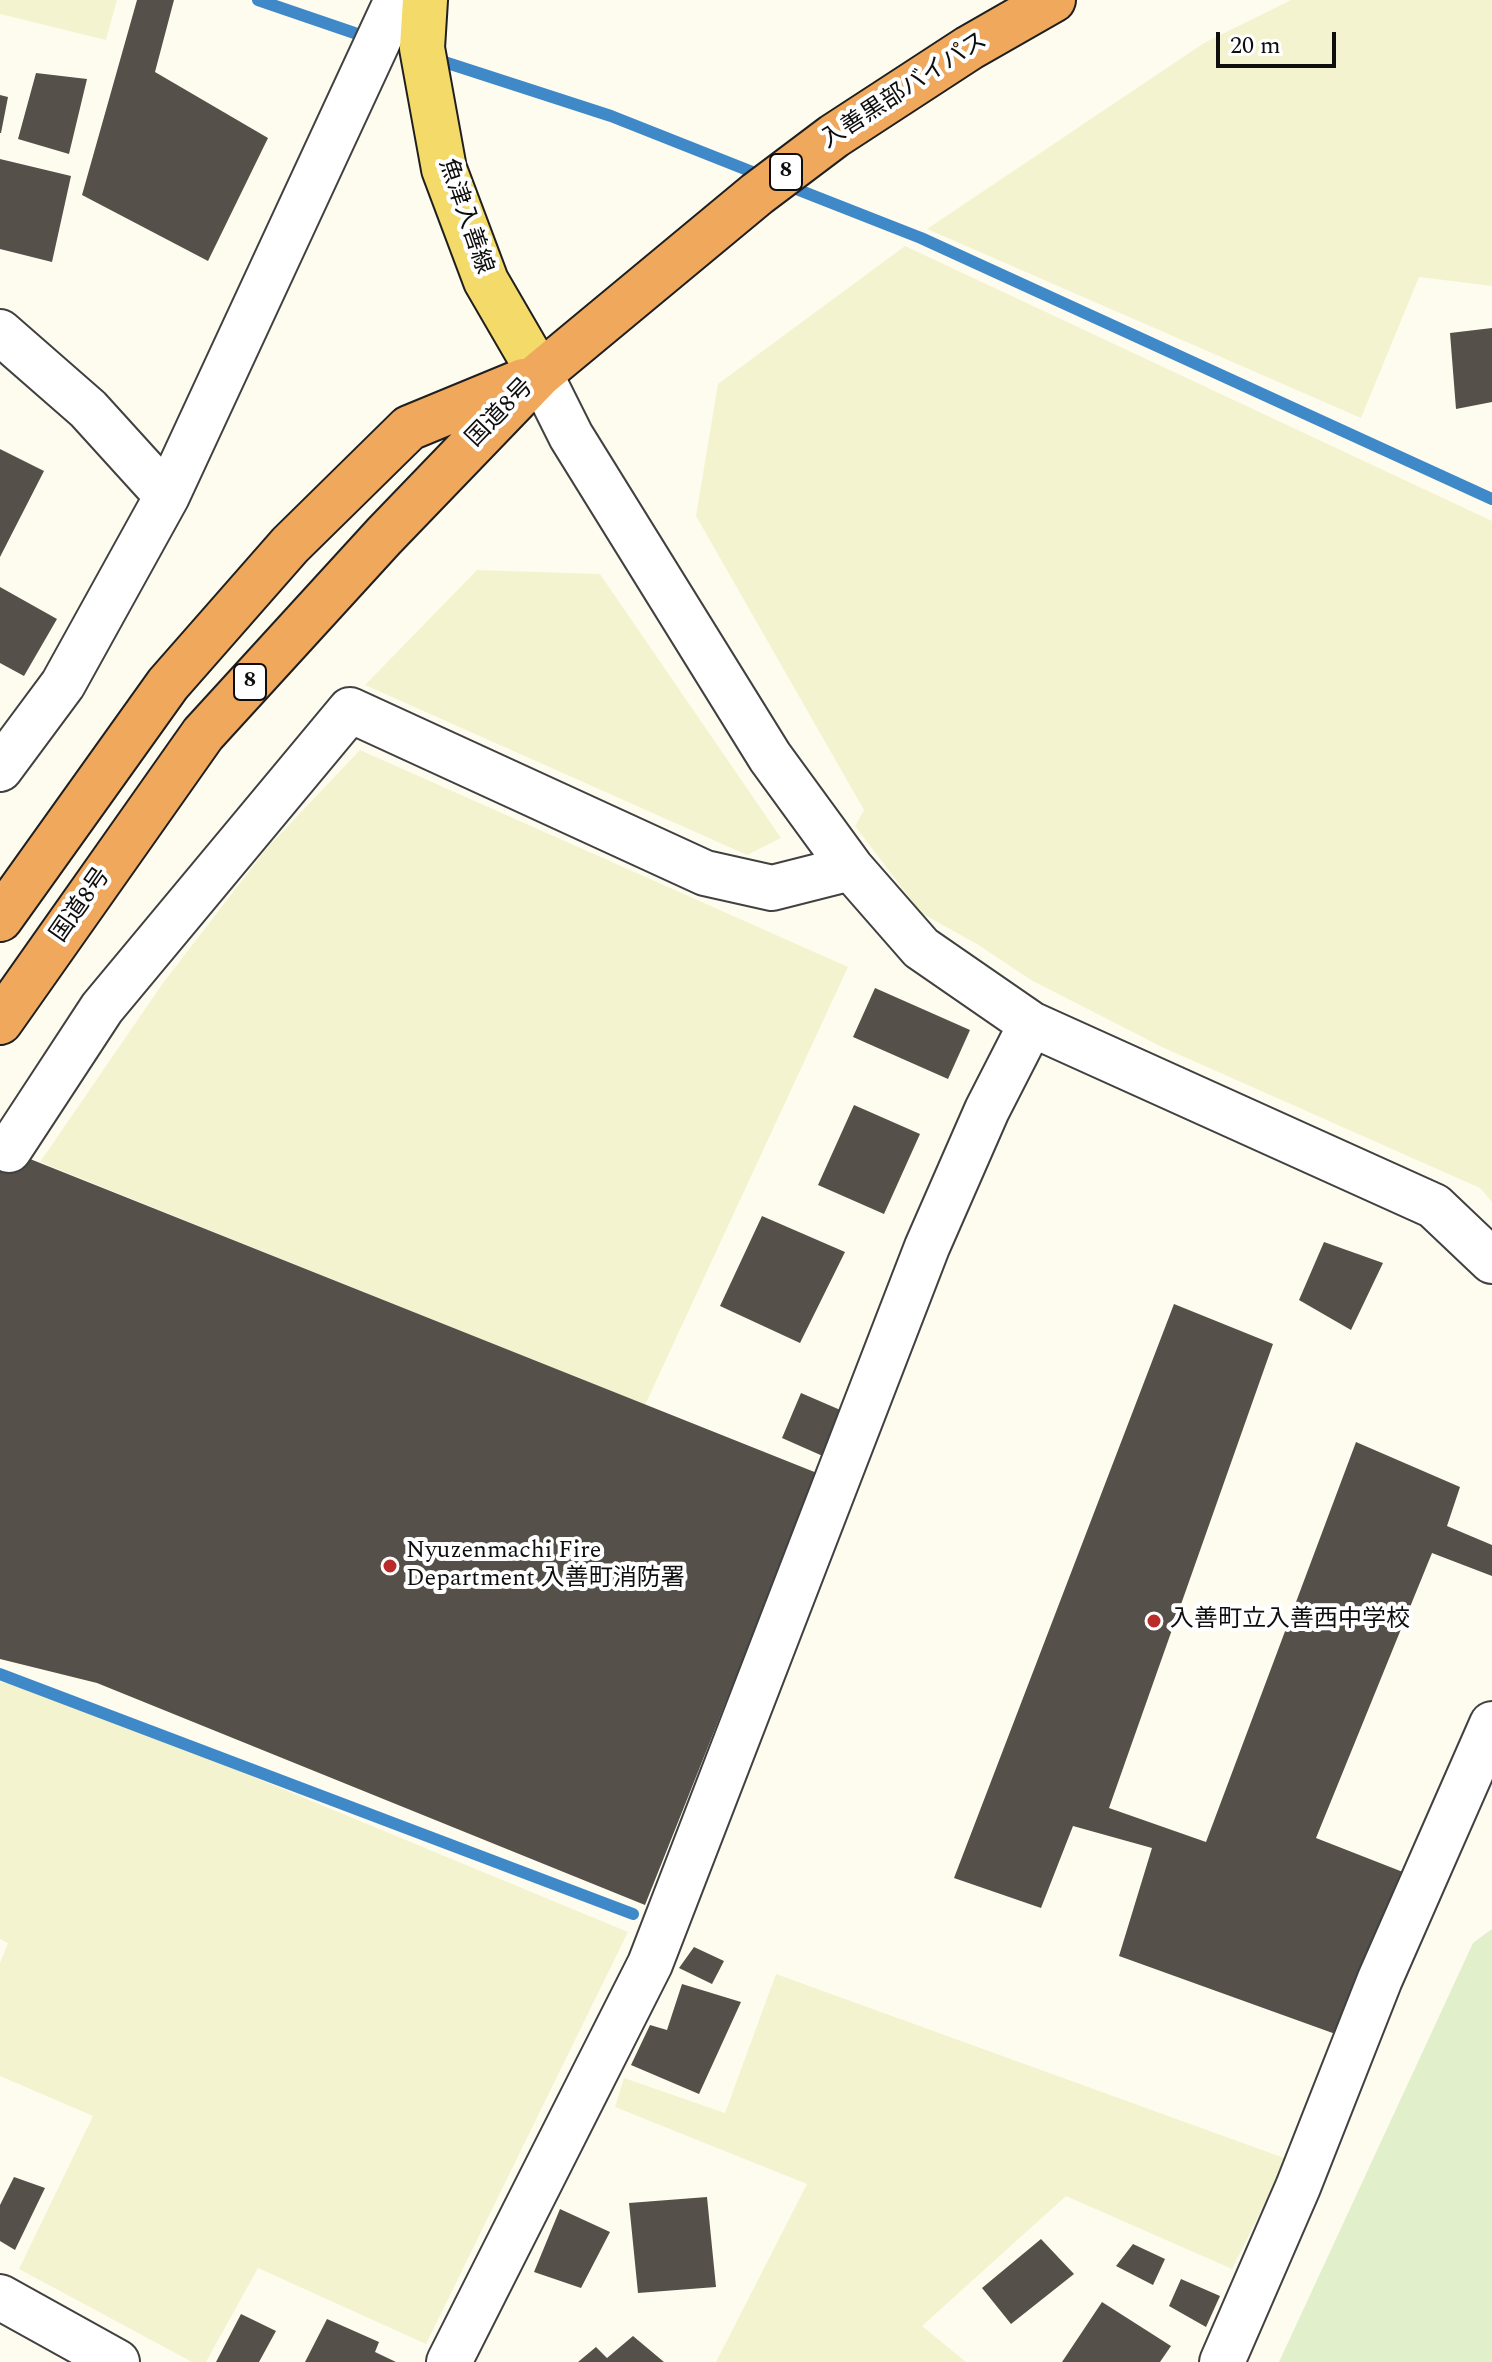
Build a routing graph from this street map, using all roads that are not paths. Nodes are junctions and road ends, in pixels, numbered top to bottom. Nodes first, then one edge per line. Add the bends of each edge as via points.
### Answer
1 (397, 0) edge
2 (425, 0) edge
3 (1053, 0) edge
4 (0, 332) edge
5 (540, 374) junction
6 (167, 496) junction
7 (0, 769) edge
8 (851, 868) junction
9 (0, 919) edge
10 (0, 1022) edge
11 (1031, 1024) junction
12 (9, 1150) dead end
13 (1492, 1261) edge
14 (1492, 1724) edge
15 (0, 2297) edge
16 (117, 2362) edge
17 (449, 2362) edge
18 (1222, 2362) edge

1 - 6 street
2 - 5 main road, 魚津入善線 via 422,48 444,169 486,281
3 - 5 highway, 入善黒部バイパス / 8 via 834,136
4 - 6 street via 88,409
5 - 8 street via 571,436 770,757
5 - 9 highway, 国道8号 / 8 via 409,428 290,545 168,684
5 - 10 highway, 国道8号 / 8 via 203,734
6 - 7 street via 63,684
8 - 11 street via 921,948
8 - 12 street via 772,888 705,873 350,710 102,1008
11 - 13 street via 1434,1206
11 - 17 street via 927,1247 650,1964
14 - 18 street
15 - 16 street

